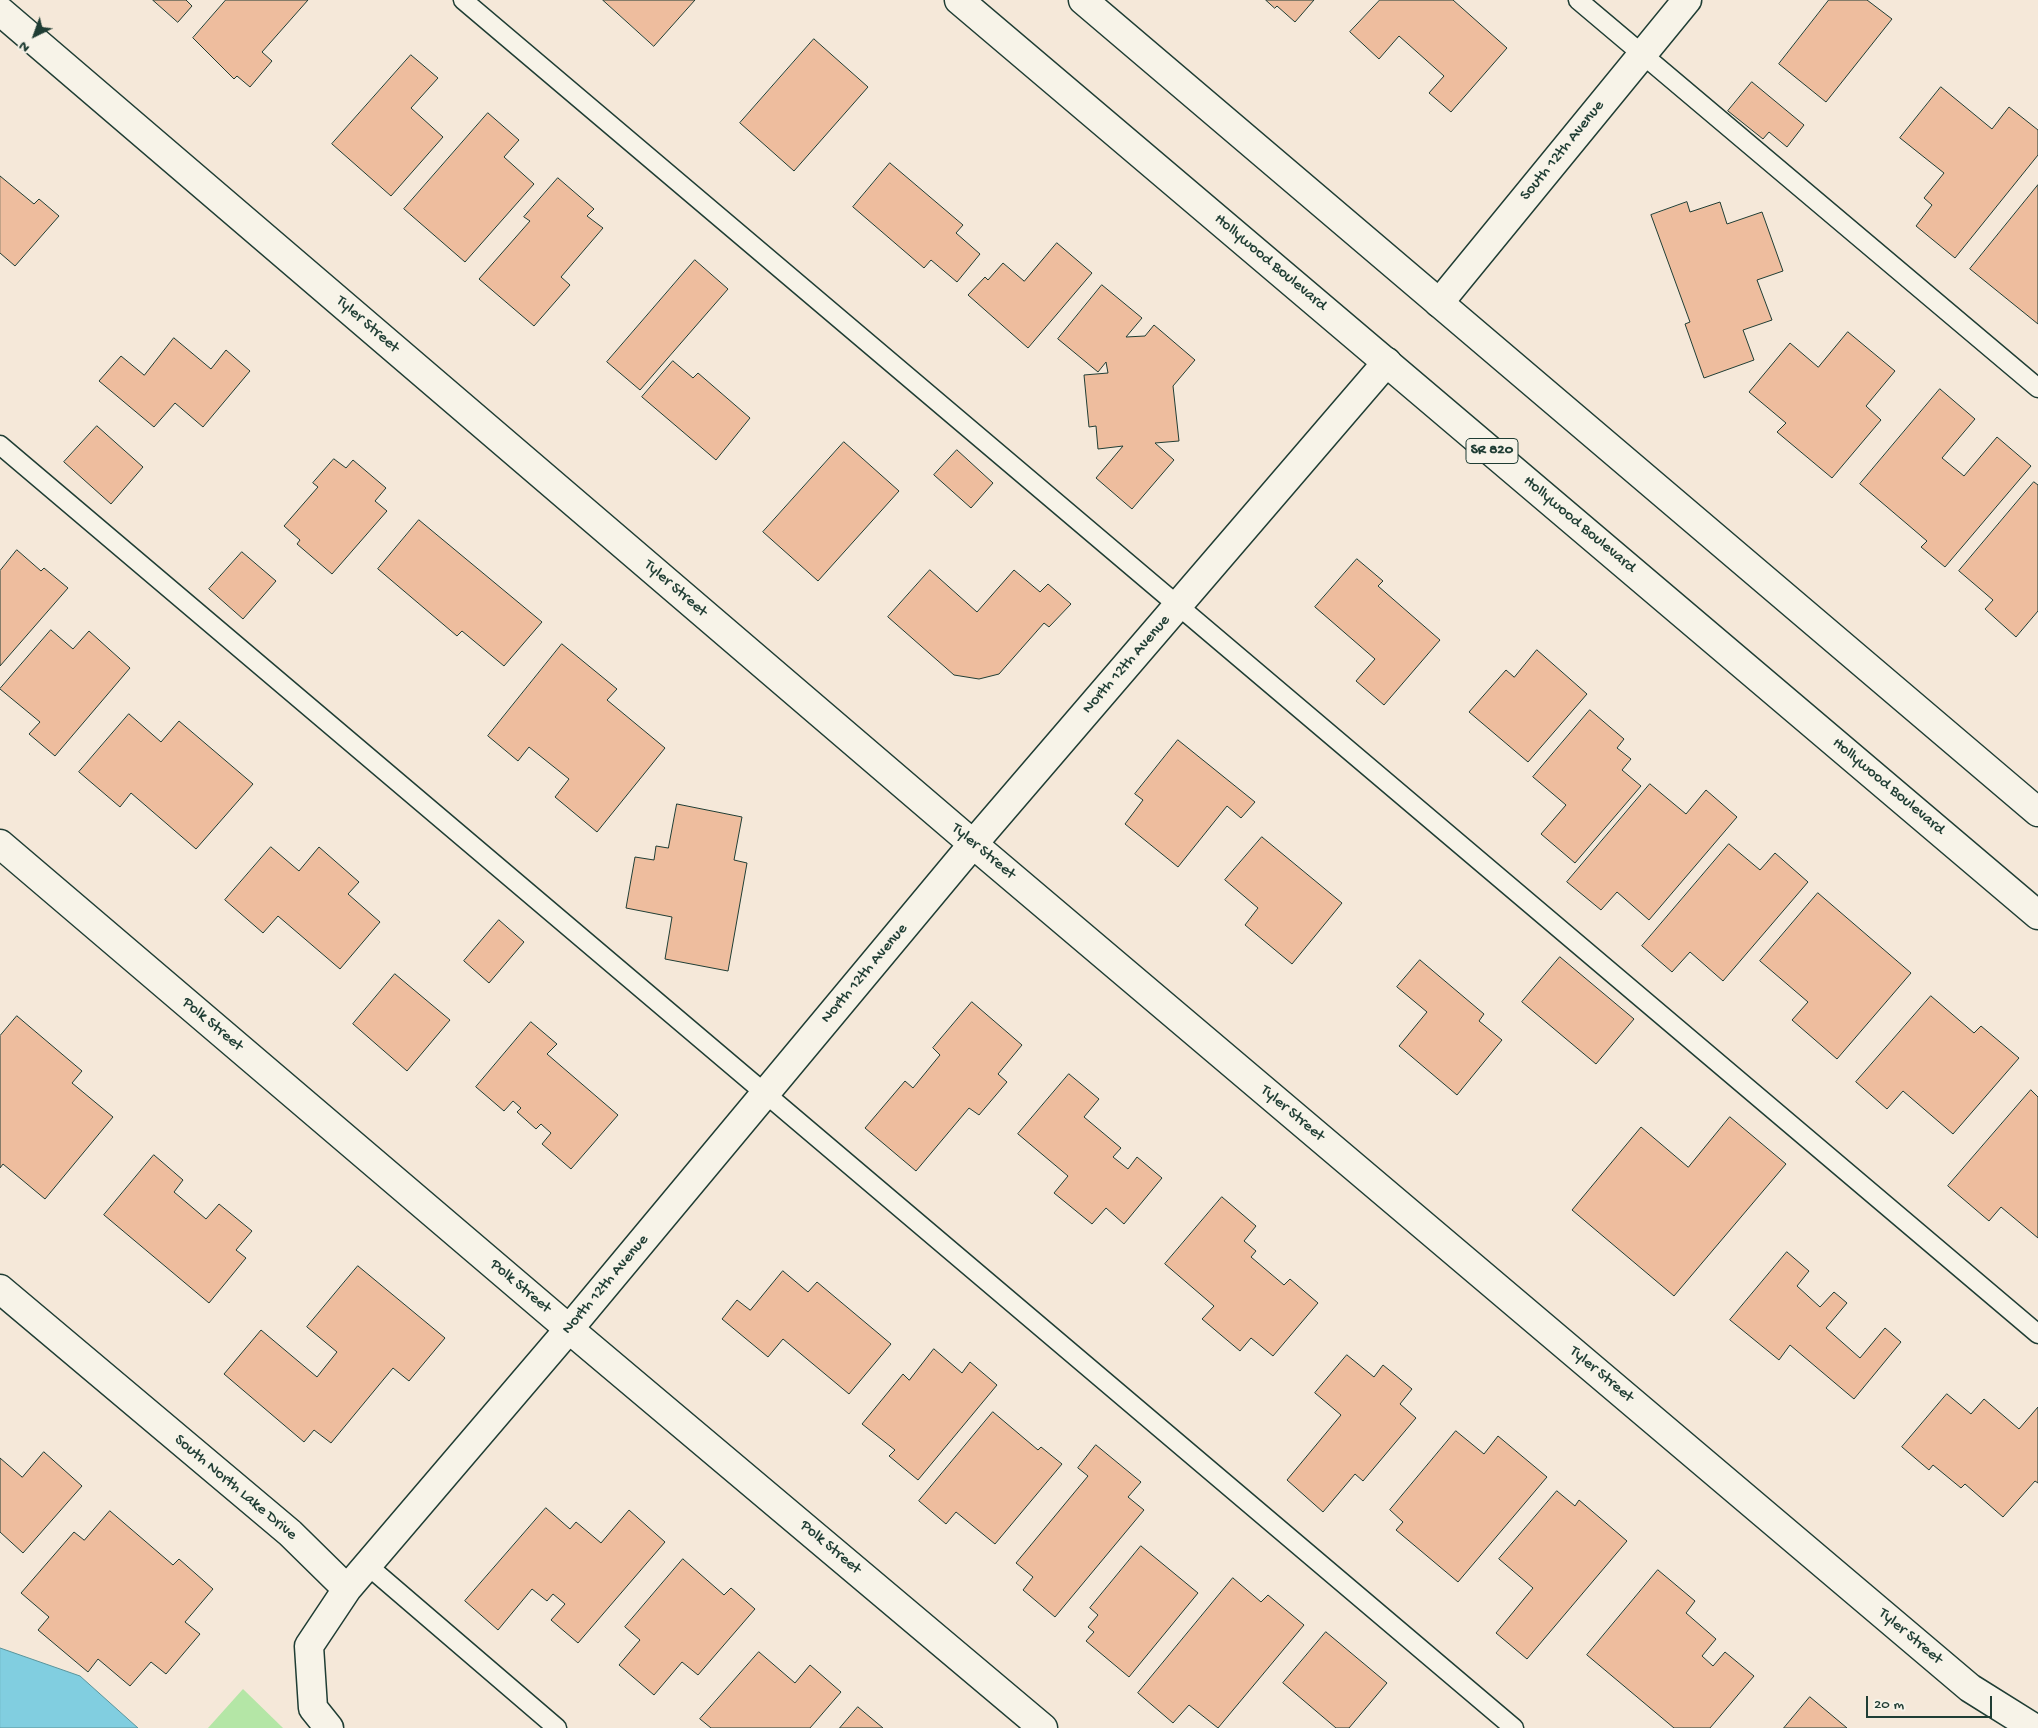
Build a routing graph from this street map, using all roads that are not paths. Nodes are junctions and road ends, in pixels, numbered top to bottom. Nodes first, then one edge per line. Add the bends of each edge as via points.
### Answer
1 (463, 0) edge
2 (959, 0) edge
3 (1083, 0) edge
4 (1578, 0) edge
5 (1687, 0) edge
6 (0, 11) edge
7 (1642, 54) junction
8 (1439, 303) junction
9 (1387, 362) junction
10 (2038, 388) edge
11 (0, 445) edge
12 (1177, 606) junction
13 (2038, 812) edge
14 (0, 844) edge
15 (973, 844) junction
16 (2038, 915) edge
17 (765, 1094) junction
18 (0, 1289) edge
19 (569, 1329) junction
20 (2038, 1334) edge
21 (367, 1565) junction
22 (347, 1589) junction
23 (1970, 1688) junction
24 (329, 1728) edge
25 (557, 1728) edge
26 (1043, 1728) edge
27 (1514, 1728) edge
28 (2004, 1728) edge
29 (2034, 1728) edge

1 - 12 lane
2 - 9 street, Hollywood Boulevard / SR 820
3 - 8 street
4 - 7 lane
5 - 7 street, South 12th Avenue
6 - 15 street, Tyler Street
7 - 8 street, South 12th Avenue
7 - 10 lane
8 - 13 street
9 - 12 street, North 12th Avenue
9 - 16 street, Hollywood Boulevard / SR 820
11 - 17 lane
12 - 15 street, North 12th Avenue
12 - 20 lane
14 - 19 street, Polk Street
15 - 17 street, North 12th Avenue
15 - 23 street, Tyler Street
17 - 19 street, North 12th Avenue
17 - 27 lane
18 - 22 street, South North Lake Drive via 290,1533
19 - 21 street, North 12th Avenue
19 - 26 street, Polk Street
21 - 22 street, North 12th Avenue
21 - 25 lane
22 - 24 street via 309,1646 313,1708
23 - 28 street, Tyler Street
23 - 29 street, Tyler Street

